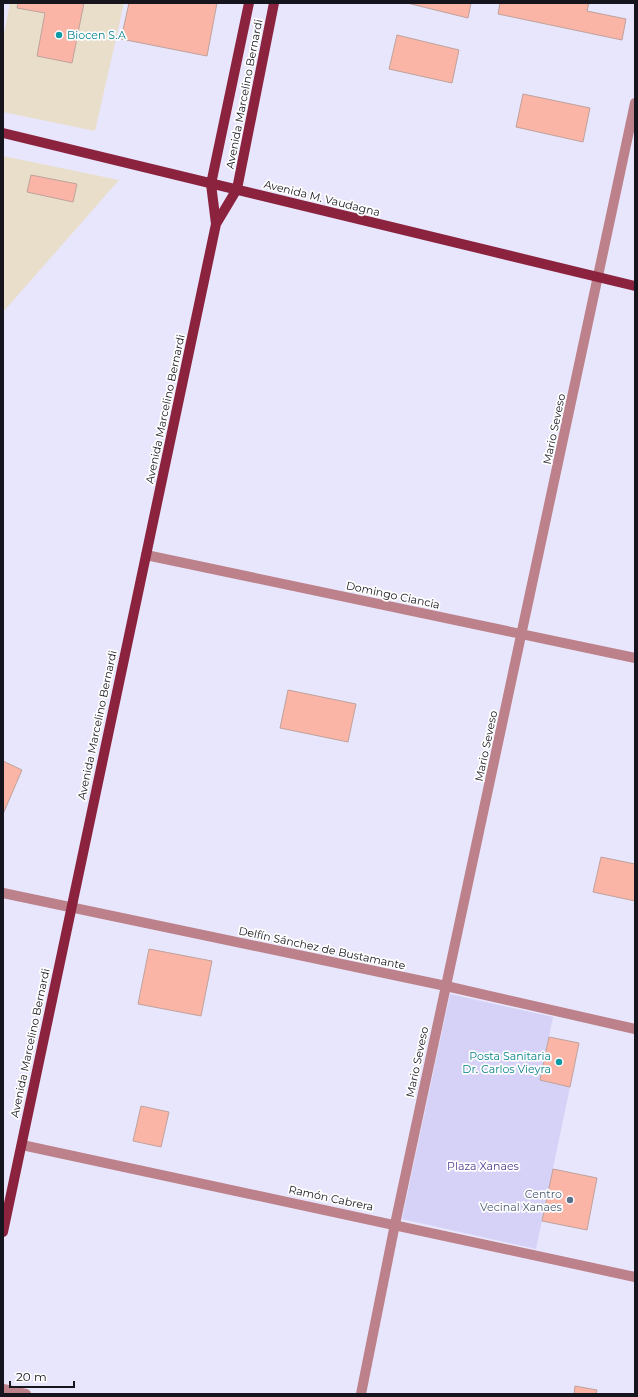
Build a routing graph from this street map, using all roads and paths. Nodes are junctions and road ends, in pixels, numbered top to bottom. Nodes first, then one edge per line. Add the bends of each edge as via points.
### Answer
1 (249, 3) edge
2 (274, 3) edge
3 (635, 103) edge
4 (3, 134) edge
5 (211, 184) junction
6 (237, 189) junction
7 (216, 224) junction
8 (598, 278) junction
9 (635, 286) edge
10 (146, 555) junction
11 (523, 635) junction
12 (635, 658) edge
13 (3, 893) edge
14 (70, 907) junction
15 (446, 986) junction
16 (635, 1029) edge
17 (22, 1145) junction
18 (395, 1224) junction
19 (3, 1232) edge
20 (635, 1277) edge
21 (3, 1389) edge
22 (26, 1394) edge
23 (361, 1394) edge

1 - 5 main road, Avenida Marcelino Bernardi
2 - 6 main road, Avenida Marcelino Bernardi
3 - 8 street, Mario Seveso
4 - 5 main road, Avenida M. Vaudagna
5 - 6 main road, Avenida M. Vaudagna
5 - 7 main road, Avenida Marcelino Bernardi
6 - 7 main road, Avenida Marcelino Bernardi
6 - 8 main road, Avenida M. Vaudagna
7 - 10 main road, Avenida Marcelino Bernardi
8 - 9 main road, Avenida M. Vaudagna
8 - 11 street, Mario Seveso
10 - 11 street, Domingo Ciancia
10 - 14 main road, Avenida Marcelino Bernardi
11 - 12 street, Domingo Ciancia
11 - 15 street, Mario Seveso
13 - 14 street, Delfín Sánchez de Bustamante
14 - 15 street, Delfín Sánchez de Bustamante
14 - 17 main road, Avenida Marcelino Bernardi
15 - 16 street, Delfín Sánchez de Bustamante
15 - 18 street, Mario Seveso
17 - 18 street, Ramón Cabrera
17 - 19 main road, Avenida Marcelino Bernardi
18 - 20 street, Ramón Cabrera
18 - 23 street, Mario Seveso
21 - 22 street

